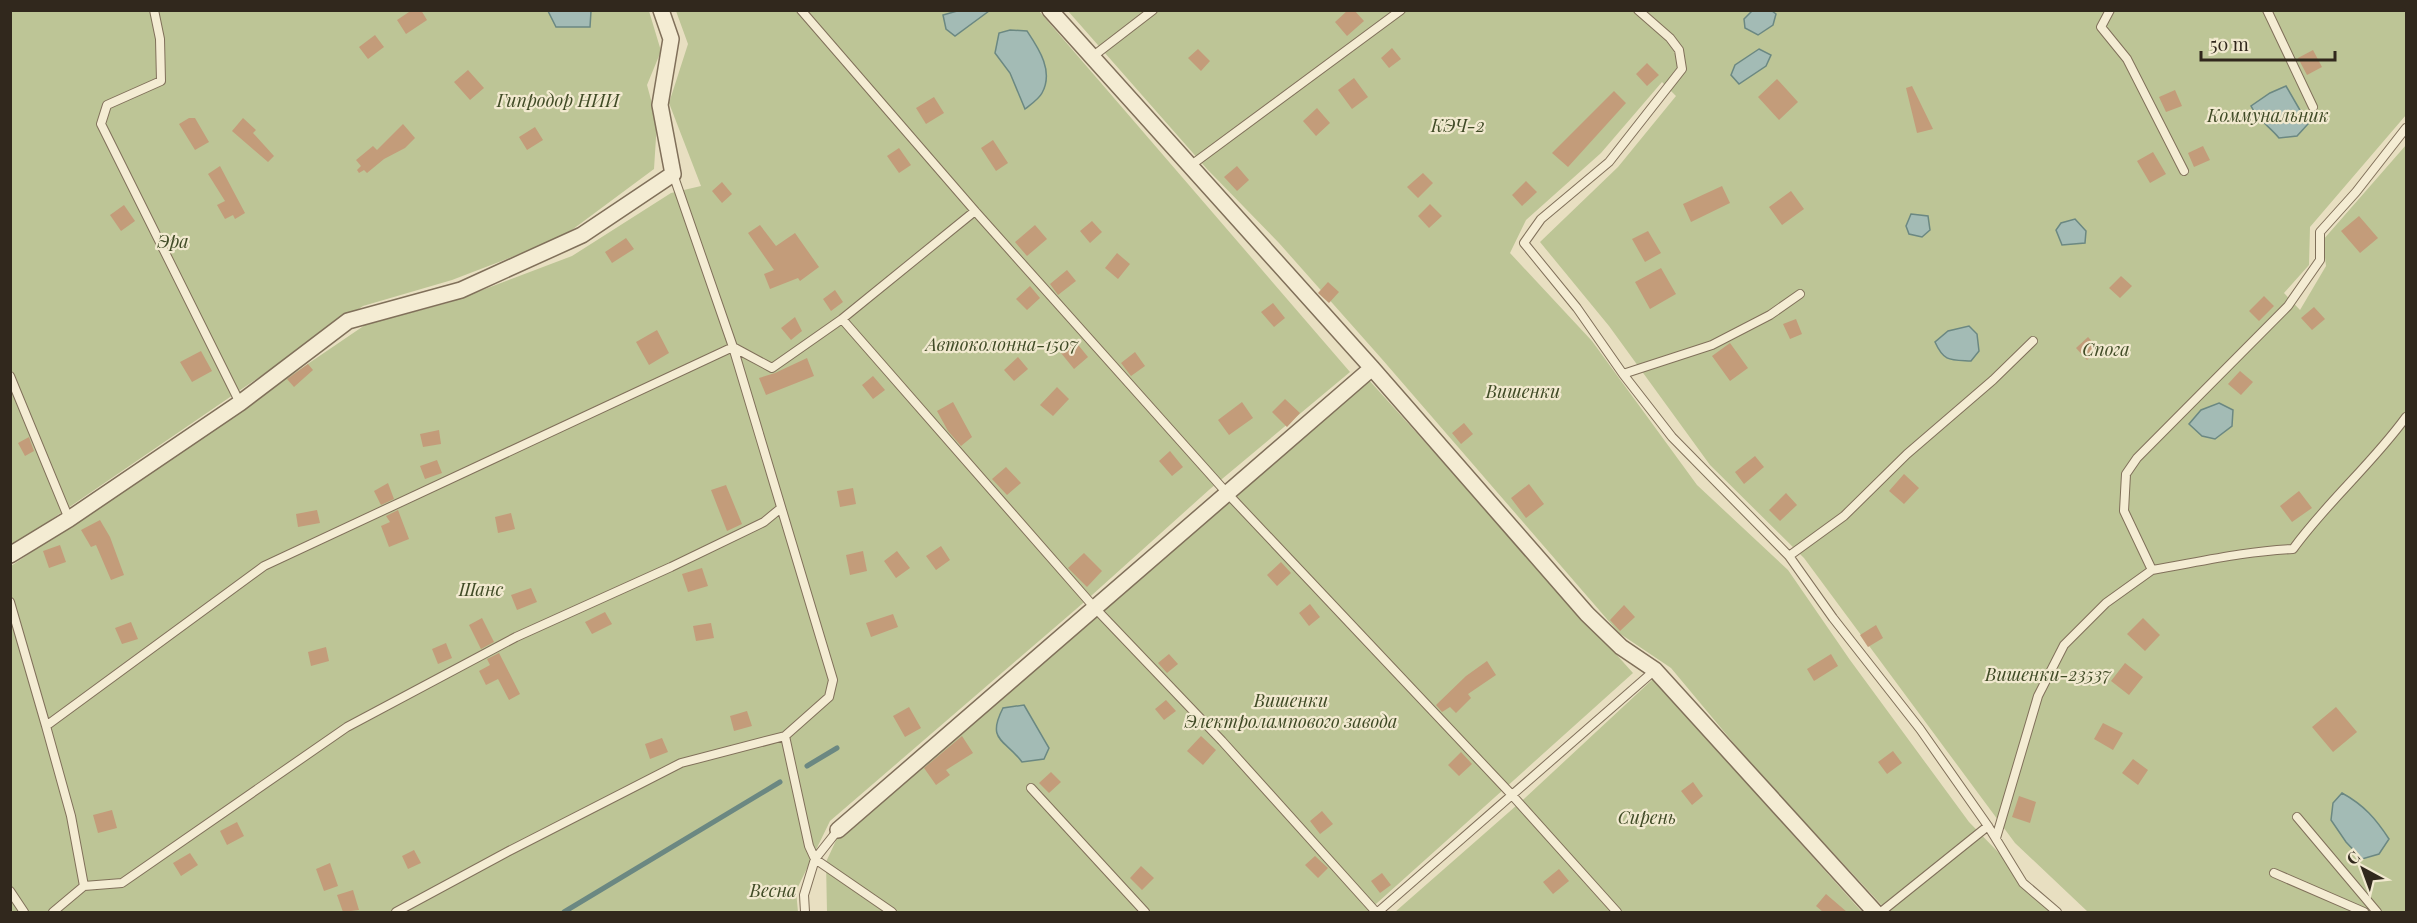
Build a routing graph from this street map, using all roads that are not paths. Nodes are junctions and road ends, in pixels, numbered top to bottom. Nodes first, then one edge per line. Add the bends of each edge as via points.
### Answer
1 (154, 10) edge
2 (661, 10) edge
3 (801, 10) edge
4 (1050, 10) edge
5 (1153, 10) edge
6 (1401, 10) edge
7 (1638, 10) edge
8 (2110, 10) edge
9 (2267, 10) edge
10 (1091, 57) junction
11 (2313, 107) dead end
12 (2406, 128) edge
13 (1190, 166) junction
14 (2184, 171) dead end
15 (673, 174) junction
16 (975, 211) junction
17 (1800, 294) dead end
18 (842, 320) junction
19 (2033, 341) dead end
20 (734, 347) junction
21 (1372, 368) junction
22 (1623, 374) junction
23 (10, 375) edge
24 (240, 403) junction
25 (2406, 417) edge
26 (1226, 492) junction
27 (781, 508) junction
28 (69, 519) junction
29 (10, 555) edge
30 (1790, 556) junction
31 (2152, 570) junction
32 (10, 602) edge
33 (1094, 607) junction
34 (1654, 670) junction
35 (46, 726) junction
36 (785, 736) junction
37 (1031, 788) dead end
38 (1511, 794) junction
39 (2297, 817) dead end
40 (1989, 826) junction
41 (838, 830) joint
42 (1996, 838) junction
43 (815, 860) junction
44 (2274, 873) dead end
45 (84, 886) junction
46 (10, 891) edge
47 (24, 912) edge
48 (53, 912) edge
49 (396, 912) edge
50 (805, 912) edge
51 (892, 912) edge
52 (1145, 912) edge
53 (1377, 912) edge
54 (1617, 912) edge
55 (1875, 912) edge
56 (1881, 912) edge
57 (2057, 912) edge
58 (2364, 912) edge
59 (2377, 912) edge

1 - 24 lane via 160,39 161,81 107,105 101,124
2 - 15 street via 671,39 660,105
3 - 16 lane
4 - 10 street
5 - 10 lane
6 - 13 lane
7 - 22 lane via 1679,50 1682,69 1609,162 1541,219 1524,243 1577,308
8 - 14 lane via 2101,27 2127,59
9 - 11 lane
10 - 13 street
12 - 31 lane via 2320,232 2320,260 2288,306 2137,458 2126,474 2124,512
13 - 21 street
15 - 20 lane
15 - 24 street via 582,235 461,290 348,321
16 - 18 lane
16 - 26 lane
17 - 22 lane via 1770,315 1712,345
18 - 20 lane via 772,368
18 - 33 lane
19 - 30 lane via 1844,516
20 - 27 lane
20 - 35 lane via 264,566
21 - 26 street
21 - 34 street via 1587,615 1621,647
22 - 30 lane via 1672,437
23 - 28 lane
24 - 28 street
25 - 31 lane via 2293,549 2261,550
26 - 33 street
26 - 38 lane
27 - 36 lane via 833,680 829,698
27 - 45 lane via 764,522 516,637 347,727 122,883
28 - 29 street
30 - 40 lane
31 - 42 lane via 2106,603 2064,645 2038,696
32 - 35 lane
33 - 41 street
33 - 53 lane
34 - 38 lane
34 - 55 street
35 - 45 lane via 71,816
36 - 43 lane
36 - 49 lane via 681,763
37 - 52 lane
38 - 53 lane
38 - 54 lane
39 - 59 lane
40 - 42 lane
40 - 56 lane
41 - 43 lane
42 - 57 lane via 2023,884
43 - 50 lane via 804,895
43 - 51 lane
44 - 58 lane
45 - 48 lane
46 - 47 lane

